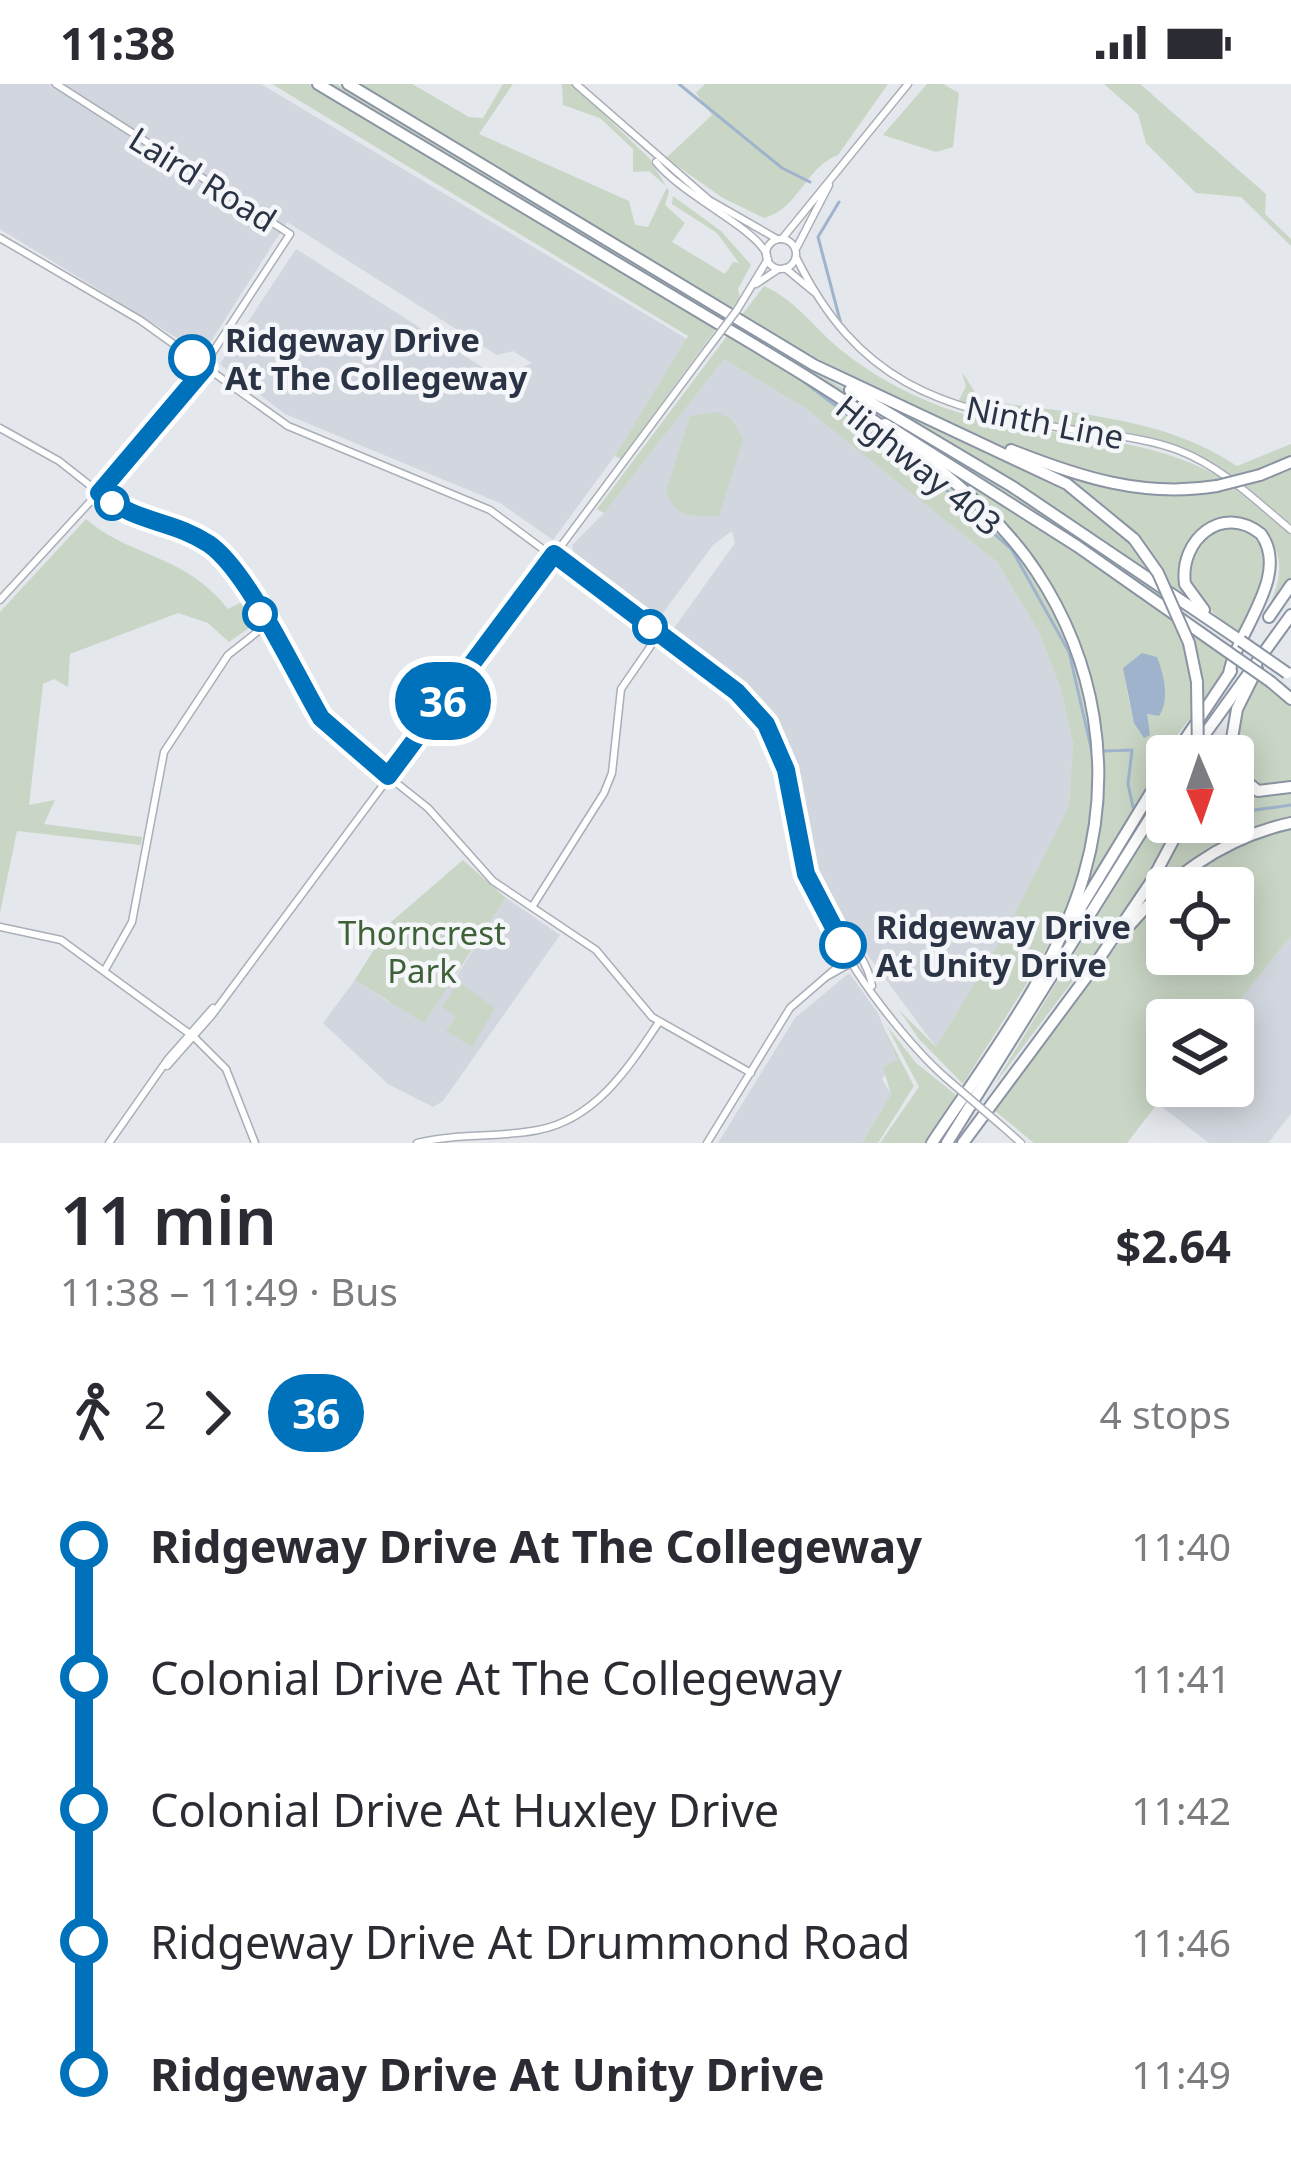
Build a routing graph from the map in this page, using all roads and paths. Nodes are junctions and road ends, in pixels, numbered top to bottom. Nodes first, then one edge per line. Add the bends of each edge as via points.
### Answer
1 (56, 84) edge
2 (318, 84) edge
3 (348, 84) edge
4 (576, 84) edge
5 (908, 84) edge
6 (650, 154) junction
7 (829, 182) junction
8 (0, 238) edge
9 (780, 239) junction
10 (796, 254) junction
11 (767, 257) junction
12 (782, 268) junction
13 (756, 284) junction
14 (817, 294) junction
15 (814, 364) junction
16 (205, 368) junction
17 (860, 412) junction
18 (928, 420) junction
19 (0, 428) edge
20 (1291, 462) edge
21 (99, 493) junction
22 (1291, 530) edge
23 (554, 554) junction
24 (1291, 585) edge
25 (0, 600) edge
26 (1291, 615) edge
27 (266, 625) junction
28 (1228, 631) junction
29 (659, 634) junction
30 (1272, 639) junction
31 (1229, 674) junction
32 (1289, 674) edge
33 (1291, 698) edge
34 (1188, 735) edge
35 (1195, 735) edge
36 (1208, 735) edge
37 (1233, 735) edge
38 (388, 776) junction
39 (1254, 787) edge
40 (1291, 787) edge
41 (1146, 800) edge
42 (1291, 824) edge
43 (1146, 825) edge
44 (1172, 843) edge
45 (532, 907) junction
46 (0, 927) edge
47 (853, 959) junction
48 (106, 968) junction
49 (1042, 971) junction
50 (1090, 972) junction
51 (659, 1022) junction
52 (192, 1035) junction
53 (751, 1073) junction
54 (109, 1143) edge
55 (256, 1143) edge
56 (417, 1143) edge
57 (707, 1143) edge
58 (932, 1143) edge
59 (947, 1143) edge
60 (963, 1143) edge
61 (1021, 1143) edge

1 - 16 street, Laird Road via 290,234
2 - 17 highway, Highway 403
3 - 15 highway, Highway 403
4 - 6 street
5 - 7 street
6 - 9 street via 723,210
6 - 11 street via 710,211 757,236
7 - 9 street
7 - 10 street
8 - 16 street
9 - 10 street
9 - 11 street
10 - 12 street
10 - 14 street, Ninth Line
11 - 12 street, Ninth Line
11 - 13 street
12 - 13 street
12 - 14 street, Ninth Line
13 - 23 street, bridge
14 - 22 street, Ninth Line via 849,339 907,386 989,416 1174,448 1232,480
15 - 18 highway, Highway 403
15 - 28 highway
16 - 21 street
16 - 23 street via 288,426 490,510
17 - 33 highway, bridge via 1001,495
17 - 49 highway, Highway 403 via 1006,534 1057,606 1088,683 1099,762 1091,839 1075,903
18 - 20 highway, bridge via 1125,487 1159,491 1217,486
18 - 35 highway, Highway 403, bridge via 1067,484 1134,539 1189,643
19 - 21 street
21 - 25 street
21 - 27 street via 132,517 216,549
23 - 29 street
23 - 38 street
24 - 31 highway
26 - 30 highway
27 - 38 street via 328,729
27 - 48 street via 227,655 164,752 136,910
28 - 31 highway via 1192,598 1184,560 1205,530 1236,522 1268,540 1279,576
28 - 32 highway, bridge
29 - 45 street via 621,688 604,793
29 - 47 street via 766,724 786,770 806,874
30 - 36 highway
30 - 37 highway
31 - 34 highway
38 - 45 street via 490,878
38 - 52 street
39 - 40 highway
41 - 49 highway
42 - 50 highway via 1236,841 1178,876
43 - 59 highway
44 - 50 highway
45 - 51 street via 596,950
46 - 48 street via 49,934
47 - 53 street via 790,1008
47 - 61 street, bridge via 905,1037
48 - 52 street
49 - 58 highway, Highway 403
50 - 60 highway
51 - 53 street
51 - 56 street via 611,1089 560,1122
52 - 54 street
52 - 55 street via 226,1069
53 - 57 street

